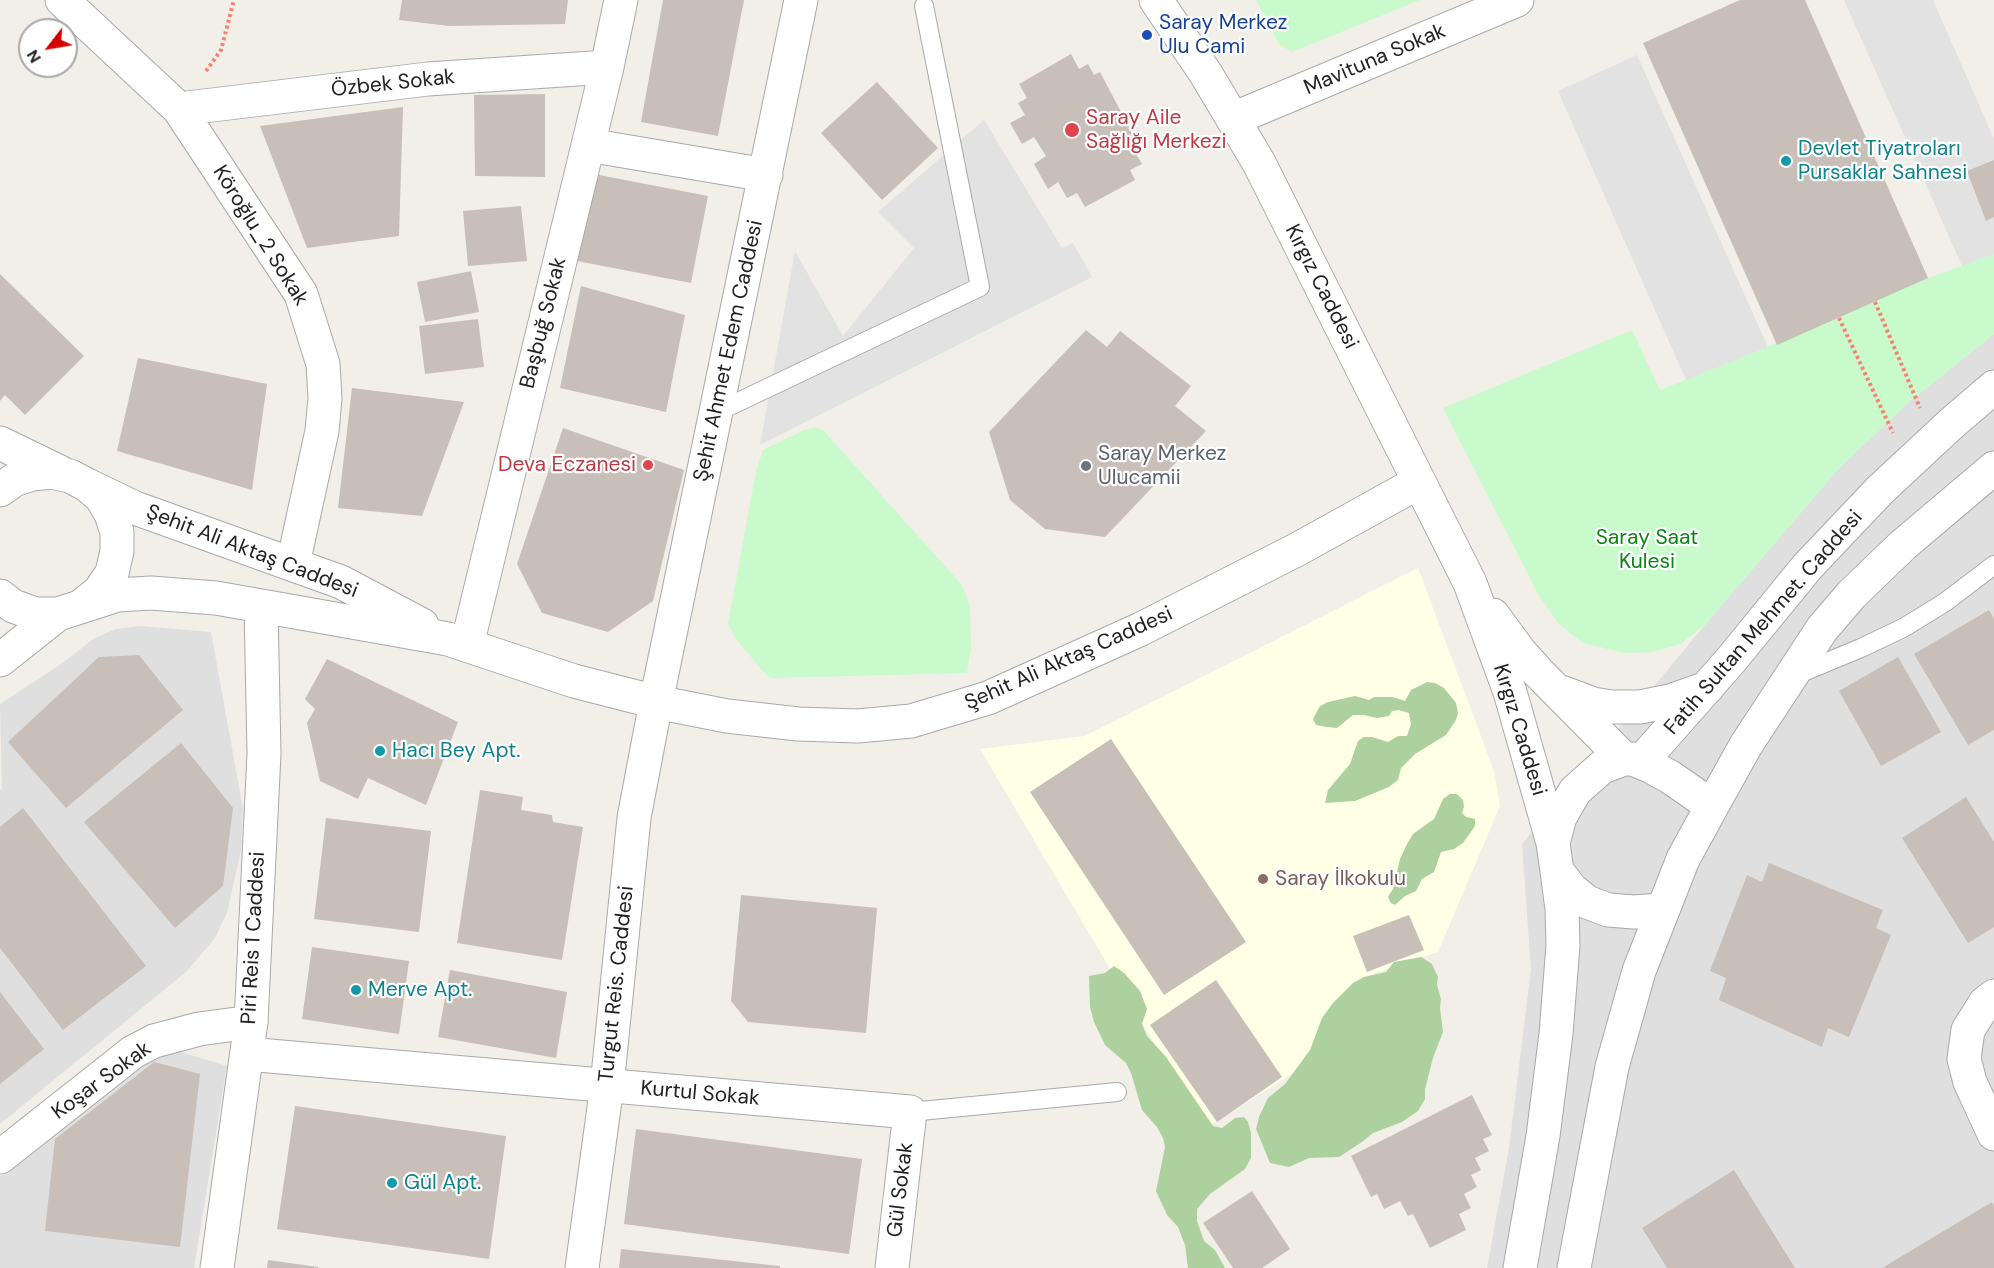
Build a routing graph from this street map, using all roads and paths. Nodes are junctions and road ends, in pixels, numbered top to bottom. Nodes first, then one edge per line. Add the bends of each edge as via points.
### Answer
1 (62, 0) edge
2 (234, 0) edge
3 (621, 0) edge
4 (801, 0) edge
5 (1156, 0) edge
6 (1518, 0) edge
7 (924, 6) dead end
8 (607, 67) junction
9 (179, 109) junction
10 (1233, 119) junction
11 (588, 145) junction
12 (766, 175) junction
13 (1875, 302) dead end
14 (1839, 318) dead end
15 (1994, 387) edge
16 (716, 413) junction
17 (1934, 439) junction
18 (0, 443) edge
19 (1908, 464) junction
20 (1994, 468) edge
21 (78, 480) junction
22 (1419, 482) junction
23 (0, 490) edge
24 (293, 564) junction
25 (1994, 565) edge
26 (1470, 583) junction
27 (0, 596) edge
28 (261, 607) junction
29 (69, 610) junction
30 (457, 642) junction
31 (0, 660) edge
32 (1789, 678) junction
33 (1707, 688) junction
34 (1554, 690) junction
35 (656, 702) junction
36 (1633, 760) junction
37 (1712, 806) junction
38 (1555, 857) junction
39 (1662, 910) junction
40 (1994, 996) edge
41 (251, 1022) junction
42 (247, 1054) junction
43 (607, 1086) junction
44 (1117, 1092) dead end
45 (910, 1112) junction
46 (1994, 1134) edge
47 (0, 1157) edge
48 (1575, 1267) edge
49 (217, 1268) edge
50 (582, 1268) edge
51 (892, 1268) edge
52 (1520, 1268) edge

1 - 9 street, Köroğlu_2 Sokak
2 - 9 path via 221,50
3 - 8 street, Başbuğ Sokak
4 - 12 street, Şehit Ahmet Edem Caddesi
5 - 10 street, Kırgız Caddesi
6 - 10 street, Mavituna Sokak
7 - 16 lane via 980,286
8 - 9 street, Özbek Sokak via 428,79
8 - 11 street, Başbuğ Sokak
9 - 24 street, Köroğlu_2 Sokak via 301,294 323,364 322,431
10 - 22 street, Kırgız Caddesi
11 - 12 street
11 - 30 street, Başbuğ Sokak
12 - 16 street, Şehit Ahmet Edem Caddesi
13 - 17 path
14 - 19 path
15 - 17 street, Fatih Sultan Mehmet. Caddesi
16 - 35 street, Şehit Ahmet Edem Caddesi
17 - 19 street, Fatih Sultan Mehmet. Caddesi
18 - 21 street, Şehit Ali Aktaş Caddesi
19 - 33 street, Fatih Sultan Mehmet. Caddesi via 1807,567
20 - 32 street via 1852,594
21 - 23 street, Şehit Ali Aktaş Caddesi via 51,472 32,474
21 - 24 street, Şehit Ali Aktaş Caddesi via 135,508
21 - 29 street, Şehit Ali Aktaş Caddesi via 101,497 111,514 117,532 117,551 112,573 99,592
22 - 26 street, Kırgız Caddesi
22 - 35 street, Şehit Ali Aktaş Caddesi via 1141,629 954,710 911,721 858,726 727,716
24 - 30 street, Şehit Ali Aktaş Caddesi via 341,582
25 - 32 lane via 1903,628
26 - 34 street, Kırgız Caddesi via 1520,652
26 - 38 street, Kırgız Caddesi via 1510,693
27 - 29 street, Şehit Ali Aktaş Caddesi via 35,614
28 - 29 street, Şehit Ali Aktaş Caddesi via 216,598 151,593 117,595
28 - 30 street, Şehit Ali Aktaş Caddesi
28 - 41 street, Piri Reis 1 Caddesi via 264,754
29 - 31 street
30 - 35 street, Şehit Ali Aktaş Caddesi via 574,681
32 - 37 street
33 - 34 street via 1640,707 1593,704
33 - 36 street, Fatih Sultan Mehmet. Caddesi
34 - 36 street, Kırgız Caddesi
35 - 43 street, Turgut Reis. Caddesi via 634,818
36 - 37 street via 1670,777
36 - 38 street, Fatih Sultan Mehmet. Caddesi via 1602,767 1575,791 1560,817
37 - 39 street via 1683,859
38 - 39 street via 1571,889 1587,902 1608,910
38 - 52 street, Fatih Sultan Mehmet. Caddesi via 1563,945 1557,1023 1543,1136
39 - 48 street via 1639,971 1612,1067
40 - 46 street via 1968,1030 1964,1059
41 - 42 street, Piri Reis 1 Caddesi
41 - 47 street, Koşar Sokak via 154,1041 134,1052
42 - 43 street, Kurtul Sokak
42 - 49 street, Piri Reis 1 Caddesi
43 - 45 street, Kurtul Sokak
43 - 50 street, Turgut Reis. Caddesi
44 - 45 lane, Kurtul Sokak
45 - 51 street, Gül Sokak

